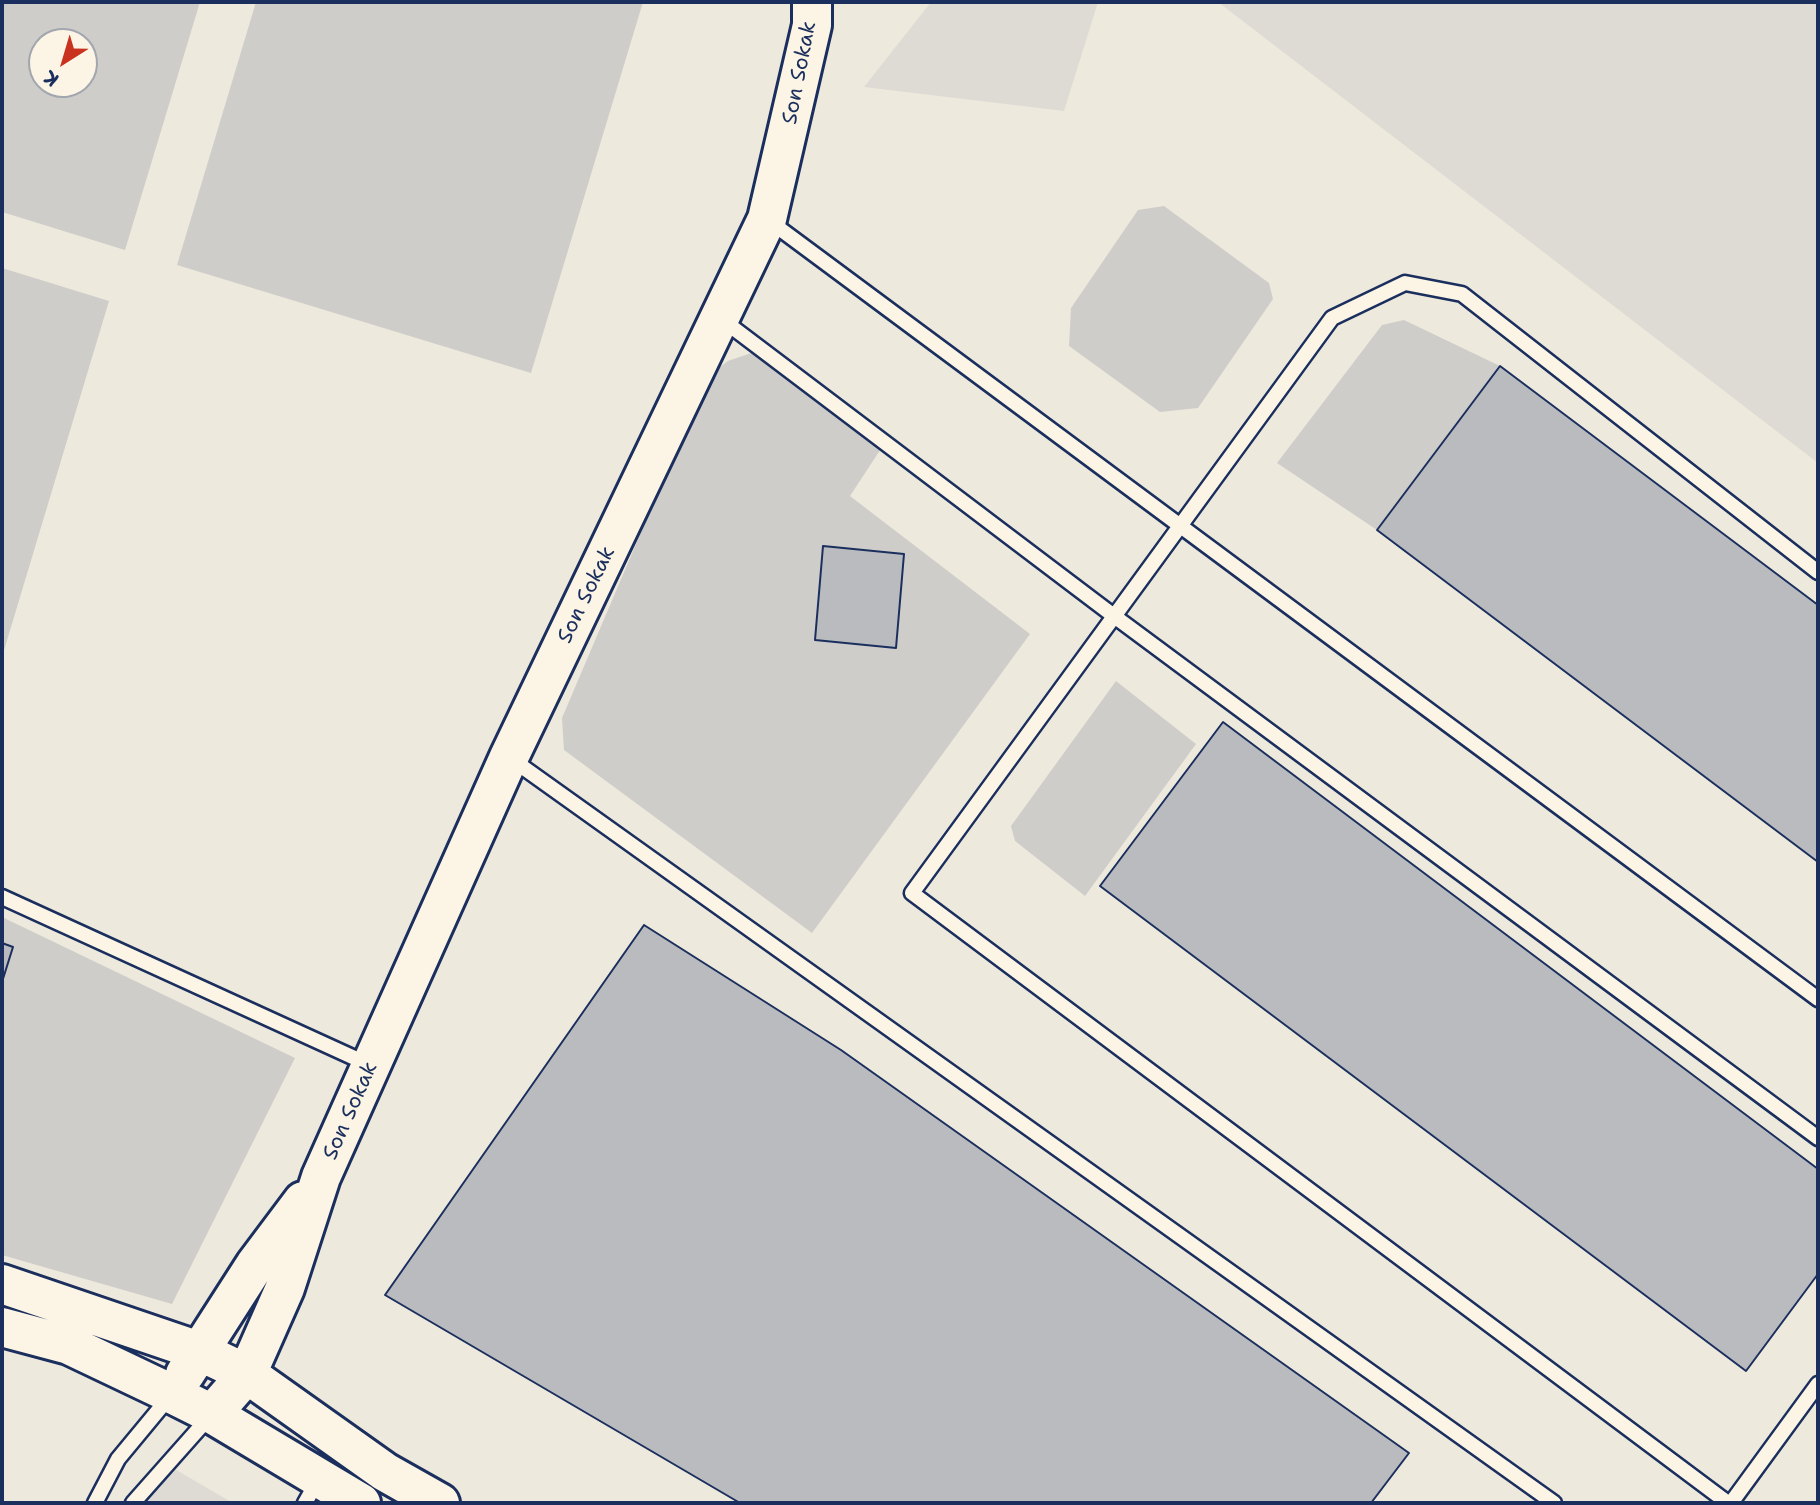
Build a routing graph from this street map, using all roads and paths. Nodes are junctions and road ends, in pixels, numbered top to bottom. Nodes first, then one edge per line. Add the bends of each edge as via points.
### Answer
1 (811, 2) edge
2 (767, 219) junction
3 (719, 318) junction
4 (1181, 526) junction
5 (1818, 572) edge
6 (1114, 616) junction
7 (509, 757) junction
8 (2, 897) edge
9 (1818, 999) edge
10 (371, 1065) junction
11 (1818, 1138) edge
12 (321, 1177) junction
13 (2, 1284) edge
14 (2, 1327) edge
15 (199, 1351) junction
16 (247, 1374) junction
17 (1818, 1384) edge
18 (172, 1394) junction
19 (212, 1414) junction
20 (312, 1491) edge
21 (94, 1503) edge
22 (134, 1503) edge
23 (361, 1503) edge
24 (440, 1503) edge
25 (1554, 1503) edge
26 (1729, 1503) edge

1 - 2 main road, Son Sokak via 812,25
2 - 3 main road, Son Sokak
2 - 4 lane
3 - 6 lane
3 - 7 main road, Son Sokak
4 - 5 lane via 1332,318 1405,284 1462,294
4 - 6 lane
4 - 9 lane
6 - 11 lane
6 - 26 lane via 912,893
7 - 10 main road, Son Sokak
7 - 25 lane
8 - 10 lane
10 - 12 main road, Son Sokak
12 - 15 main road via 255,1265
12 - 16 main road via 285,1287
13 - 15 main road
14 - 18 main road via 69,1345
15 - 16 main road
15 - 18 main road
16 - 19 main road
16 - 24 main road via 385,1472
17 - 26 lane
18 - 19 main road
18 - 21 lane via 118,1459
19 - 20 main road
19 - 22 lane
20 - 23 main road

